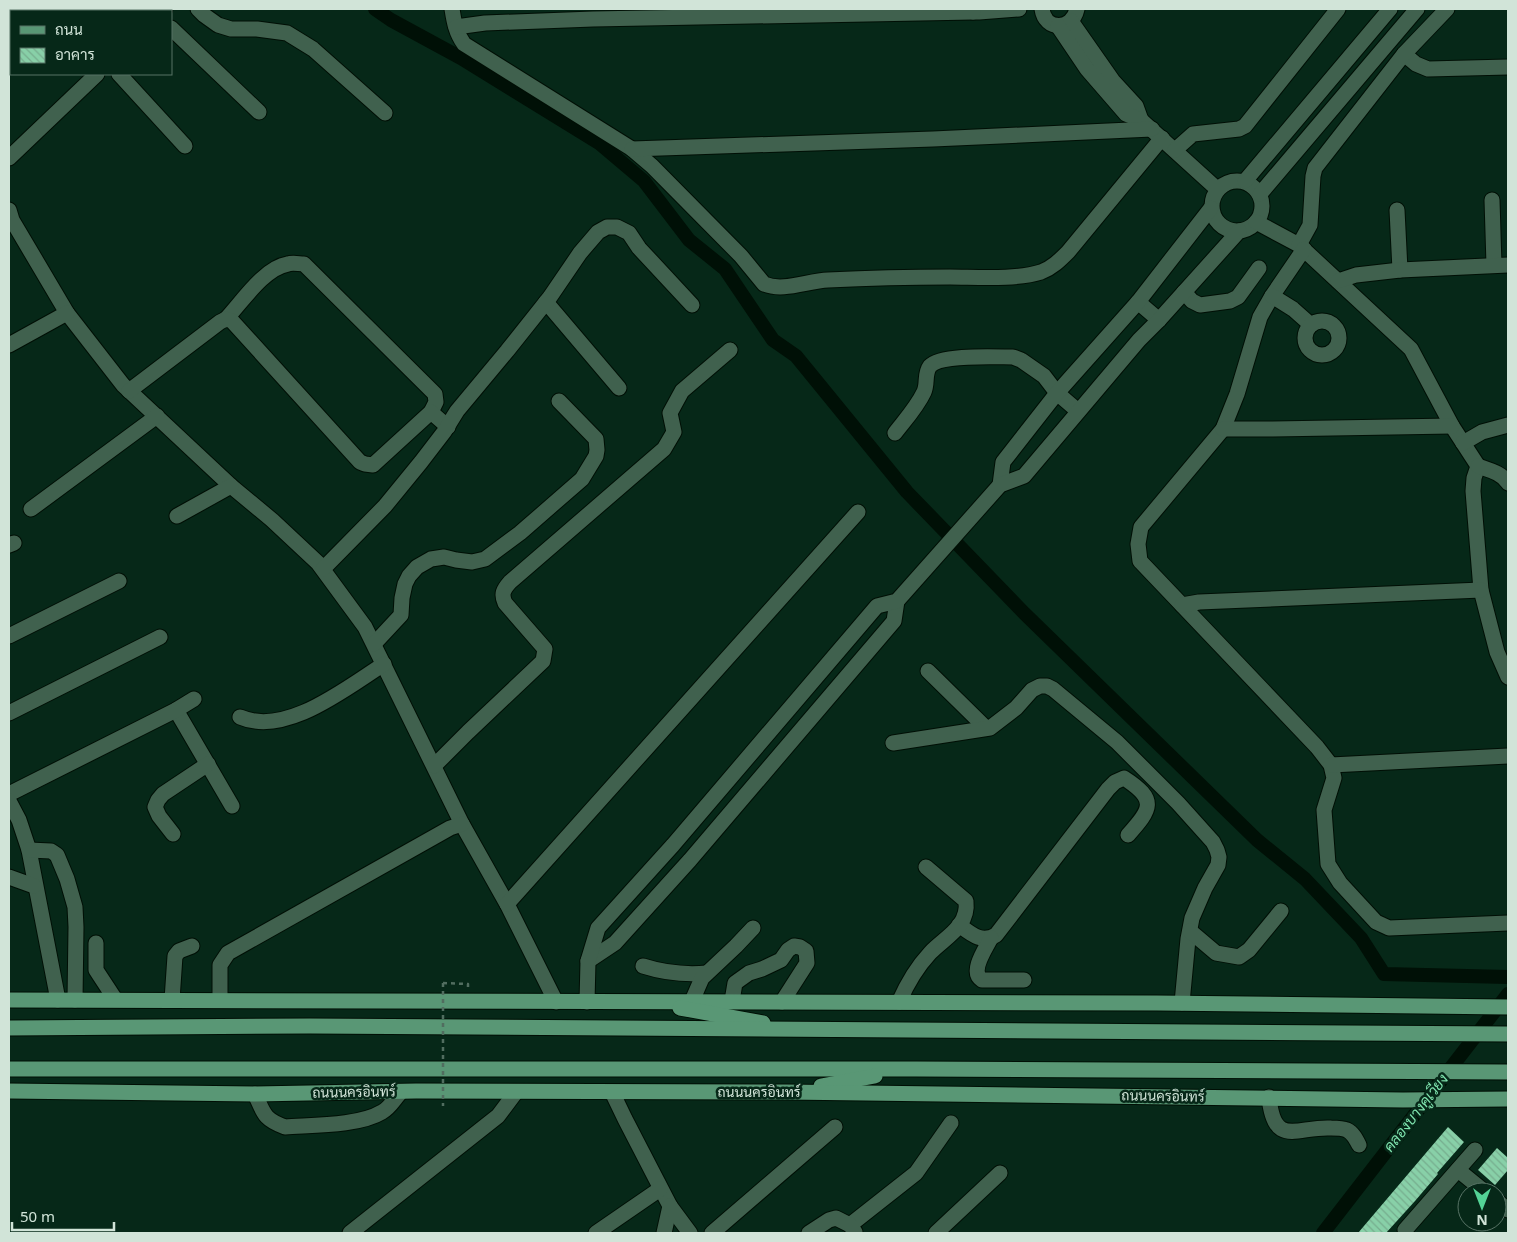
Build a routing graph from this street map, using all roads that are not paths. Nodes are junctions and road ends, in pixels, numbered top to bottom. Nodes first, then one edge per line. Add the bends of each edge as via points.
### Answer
1 (198, 9) edge
2 (452, 9) edge
3 (1019, 9) edge
4 (1042, 9) edge
5 (1338, 9) edge
6 (1390, 9) edge
7 (1417, 9) edge
8 (1447, 9) edge
9 (973, 10) edge
10 (1069, 18) edge
11 (456, 27) junction
12 (172, 29) edge
13 (1365, 38) junction
14 (1381, 51) junction
15 (1404, 54) junction
16 (1508, 67) edge
17 (96, 75) edge
18 (120, 75) edge
19 (259, 112) dead end
20 (385, 113) dead end
21 (1152, 129) junction
22 (185, 146) dead end
23 (632, 149) junction
24 (1175, 150) junction
25 (9, 158) edge
26 (1245, 181) junction
27 (1217, 189) junction
28 (1260, 194) junction
29 (1492, 200) dead end
30 (1211, 208) junction
31 (9, 210) edge
32 (1397, 210) dead end
33 (1256, 222) junction
34 (1239, 231) junction
35 (1302, 247) junction
36 (1501, 265) edge
37 (1259, 268) dead end
38 (1400, 270) junction
39 (1338, 282) junction
40 (1184, 292) junction
41 (1272, 296) junction
42 (546, 302) junction
43 (1138, 302) junction
44 (692, 305) dead end
45 (67, 313) junction
46 (226, 319) junction
47 (1159, 320) junction
48 (1312, 325) dead end
49 (9, 345) edge
50 (730, 350) dead end
51 (619, 388) dead end
52 (129, 391) junction
53 (1057, 394) junction
54 (559, 401) dead end
55 (1078, 411) junction
56 (431, 412) junction
57 (157, 416) junction
58 (1508, 425) edge
59 (1452, 426) junction
60 (448, 427) junction
61 (1223, 429) junction
62 (895, 432) dead end
63 (1463, 443) junction
64 (1478, 466) junction
65 (1508, 483) edge
66 (1000, 485) junction
67 (231, 486) junction
68 (31, 509) dead end
69 (858, 512) dead end
70 (177, 516) dead end
71 (323, 569) junction
72 (119, 581) dead end
73 (1481, 590) junction
74 (897, 600) junction
75 (1182, 605) junction
76 (9, 636) edge
77 (160, 637) dead end
78 (374, 644) junction
79 (384, 664) junction
80 (928, 671) dead end
81 (1508, 677) edge
82 (803, 693) junction
83 (194, 699) dead end
84 (820, 707) junction
85 (176, 710) junction
86 (9, 713) edge
87 (240, 717) dead end
88 (986, 728) junction
89 (893, 743) dead end
90 (1508, 756) edge
91 (208, 764) junction
92 (1331, 765) junction
93 (434, 766) junction
94 (9, 794) edge
95 (9, 800) edge
96 (232, 806) dead end
97 (462, 824) junction
98 (172, 834) dead end
99 (1128, 835) dead end
100 (673, 845) junction
101 (29, 850) junction
102 (690, 860) junction
103 (926, 867) dead end
104 (9, 877) edge
105 (34, 886) junction
106 (626, 897) junction
107 (507, 904) junction
108 (1281, 911) dead end
109 (642, 913) junction
110 (1508, 923) edge
111 (959, 925) junction
112 (753, 928) dead end
113 (1190, 931) junction
114 (990, 938) junction
115 (96, 943) dead end
116 (192, 946) dead end
117 (588, 961) junction
118 (644, 966) dead end
119 (707, 973) junction
120 (1024, 980) dead end
121 (9, 1000) edge
122 (58, 1000) junction
123 (75, 1000) junction
124 (115, 1000) junction
125 (172, 1000) junction
126 (220, 1000) junction
127 (645, 1001) junction
128 (692, 1001) junction
129 (732, 1001) junction
130 (556, 1002) junction
131 (587, 1002) junction
132 (782, 1002) junction
133 (899, 1002) junction
134 (1182, 1003) junction
135 (1508, 1007) edge
136 (9, 1028) edge
137 (802, 1030) junction
138 (1508, 1034) edge
139 (9, 1069) edge
140 (916, 1069) junction
141 (1508, 1072) edge
142 (9, 1091) edge
143 (401, 1092) junction
144 (516, 1092) junction
145 (612, 1092) junction
146 (786, 1092) junction
147 (255, 1094) junction
148 (1269, 1097) junction
149 (1508, 1099) edge
150 (951, 1123) dead end
151 (834, 1127) dead end
152 (1359, 1145) dead end
153 (1475, 1150) dead end
154 (1458, 1170) junction
155 (1000, 1173) dead end
156 (1473, 1182) edge
157 (660, 1189) junction
158 (670, 1206) junction
159 (853, 1229) edge
160 (1405, 1230) dead end
161 (350, 1233) edge
162 (596, 1233) edge
163 (664, 1233) edge
164 (690, 1233) edge
165 (712, 1233) edge
166 (809, 1233) edge
167 (936, 1233) edge

1 - 20 street via 218,25 232,30 287,33 314,50
2 - 11 street
3 - 9 street
4 - 10 street via 1046,20 1052,24
5 - 24 street via 1245,126 1193,134
6 - 13 street
7 - 14 street
8 - 15 street
9 - 11 street via 593,19
10 - 21 street
11 - 23 street via 464,44
12 - 19 street
13 - 14 street
13 - 26 street
14 - 28 street
15 - 16 street via 1428,69
15 - 35 street via 1315,168 1310,226
17 - 25 street
18 - 22 street
21 - 23 street
21 - 23 street via 1068,252 1040,272 1003,277 825,280 780,287 764,284 741,256
21 - 24 street
24 - 27 street
26 - 27 street via 1234,180
26 - 28 street
27 - 30 street
28 - 33 street via 1263,204
29 - 36 street
30 - 34 street via 1220,225
30 - 43 street
31 - 45 street
32 - 38 street
33 - 34 street
33 - 35 street
34 - 40 street
35 - 39 street
35 - 41 street
36 - 38 street
37 - 40 street via 1238,297 1230,300 1200,305
38 - 39 street via 1356,275
39 - 59 street via 1410,349
40 - 47 street
41 - 48 street
41 - 61 street via 1260,317
42 - 44 street via 598,232 607,227 617,227 629,233
42 - 51 street
42 - 60 street via 457,411
43 - 47 street
43 - 53 street
45 - 49 street
45 - 52 street
46 - 52 street
46 - 56 street via 232,321 360,462 373,465
46 - 56 street via 259,281 279,267 304,264 435,394 436,402
47 - 55 street
50 - 93 street via 682,390 670,413 674,432 664,449 504,589 505,603 545,649 543,661
52 - 57 street
53 - 55 street
53 - 62 street via 1044,376 1013,357 964,357 936,362 926,373 925,390 914,410
53 - 66 street via 1002,462
54 - 78 street via 596,439 596,456 582,478 485,559 472,562 444,556 417,567 405,584 402,615
55 - 66 street via 1024,476
56 - 60 street
57 - 67 street
57 - 68 street
58 - 63 street via 1482,432
59 - 61 street
59 - 63 street
60 - 71 street via 385,506
61 - 75 street via 1141,527 1140,561
63 - 64 street
64 - 65 street via 1495,472
64 - 73 street via 1474,491
66 - 74 street
67 - 70 street
67 - 71 street
69 - 107 street
71 - 78 street
72 - 76 street
73 - 75 street
73 - 81 street via 1497,652
74 - 82 street via 877,606
74 - 84 street via 894,620
75 - 92 street
77 - 86 street
78 - 79 street
79 - 87 street via 322,703 290,717 260,723
79 - 93 street
80 - 88 street
82 - 84 street
82 - 100 street
83 - 85 street
84 - 102 street
85 - 91 street
85 - 94 street
88 - 89 street
88 - 113 street via 998,723 1032,690 1047,686 1117,742 1158,782 1213,842 1219,857 1195,911
90 - 92 street
91 - 96 street
91 - 98 street via 158,800 155,807
92 - 110 street via 1334,778 1324,810 1328,864 1340,883 1376,922 1389,928
93 - 97 street
95 - 101 street
97 - 107 street
97 - 126 street via 228,953 220,965
99 - 114 street via 1146,814 1149,805 1141,792 1124,778 1108,789 996,935
100 - 102 street
100 - 106 street
101 - 105 street
101 - 123 street via 57,854 67,879 75,907
102 - 109 street
103 - 111 street via 966,901 967,908
104 - 105 street
105 - 122 street
106 - 109 street
106 - 117 street via 598,928
107 - 130 street
108 - 113 street via 1249,950 1239,957 1216,954
109 - 117 street via 615,942
111 - 114 street via 978,938
111 - 133 street via 930,952 908,980
112 - 119 street
113 - 134 street
114 - 120 street via 978,966 978,978
115 - 124 street via 96,970
116 - 125 street via 175,956
117 - 131 street
118 - 119 street via 688,975
119 - 128 street
121 - 122 main road
122 - 123 main road
123 - 124 main road
124 - 125 main road
125 - 126 main road
126 - 130 main road
127 - 128 main road
127 - 131 main road
127 - 137 main road
128 - 129 main road
129 - 132 main road
129 - 132 street via 735,983 749,973 781,960 794,946 800,947 806,951 808,963
130 - 131 main road
132 - 133 main road
133 - 134 main road
134 - 135 main road
136 - 137 main road via 310,1026
137 - 138 main road
139 - 140 main road, ถนนนครอินทร์
140 - 141 main road, ถนนนครอินทร์
140 - 146 main road
142 - 147 main road, ถนนนครอินทร์
143 - 144 main road, ถนนนครอินทร์
143 - 147 main road, ถนนนครอินทร์
143 - 147 street via 384,1111 370,1118 285,1127 266,1117
144 - 145 main road, ถนนนครอินทร์
144 - 161 street via 498,1116
145 - 146 main road, ถนนนครอินทร์
145 - 157 street
146 - 148 main road, ถนนนครอินทร์
148 - 149 main road, ถนนนครอินทร์
148 - 152 street via 1271,1114 1283,1130 1341,1128 1353,1135
150 - 159 street via 916,1173
151 - 165 street
153 - 154 street
154 - 156 street
154 - 160 street
155 - 167 street
157 - 158 street
157 - 162 street
158 - 163 street
158 - 164 street
159 - 166 street via 836,1218

